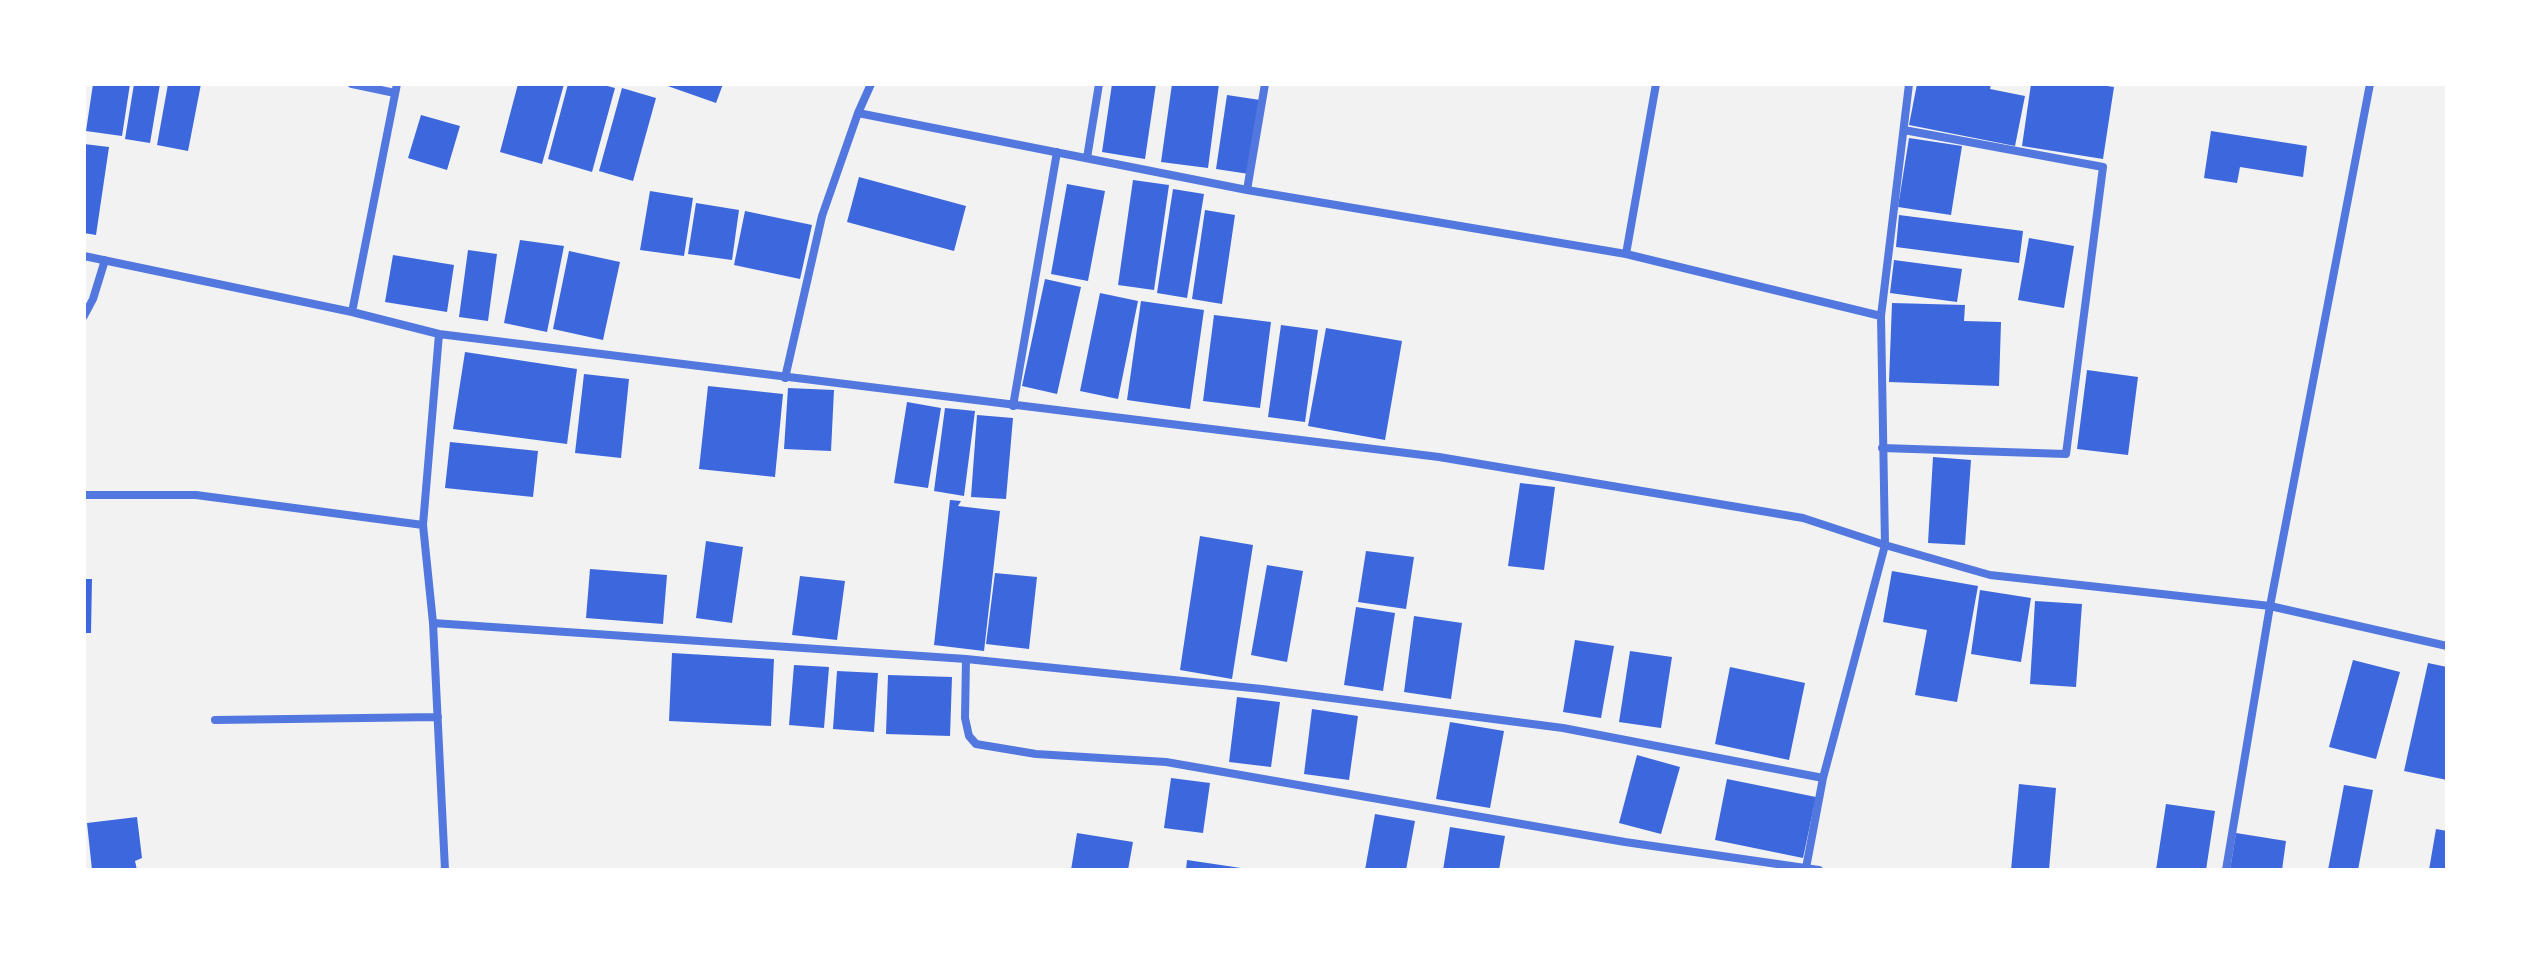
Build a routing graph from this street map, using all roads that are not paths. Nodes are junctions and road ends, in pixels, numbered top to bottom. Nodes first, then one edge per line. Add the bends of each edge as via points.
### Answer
1 (352, 84) edge
2 (871, 84) edge
3 (1099, 84) edge
4 (1265, 84) edge
5 (1656, 84) edge
6 (1909, 84) edge
7 (2370, 84) edge
8 (396, 89) edge
9 (858, 113) junction
10 (1904, 130) junction
11 (1057, 152) junction
12 (1087, 158) junction
13 (1247, 190) junction
14 (1626, 254) junction
15 (84, 256) edge
16 (105, 260) junction
17 (352, 312) junction
18 (84, 316) edge
19 (1881, 316) junction
20 (439, 334) junction
21 (785, 378) junction
22 (1013, 406) junction
23 (1882, 448) junction
24 (84, 495) edge
25 (423, 525) junction
26 (1885, 545) junction
27 (2270, 606) junction
28 (433, 623) junction
29 (2447, 646) edge
30 (966, 659) junction
31 (438, 717) junction
32 (215, 720) dead end
33 (1823, 778) junction
34 (1806, 868) junction
35 (445, 870) edge
36 (1819, 870) edge
37 (2226, 870) edge

1 - 8 street
2 - 9 street
3 - 12 street
4 - 13 street
5 - 14 street
6 - 10 street
7 - 27 street
8 - 17 street
9 - 11 street
9 - 21 street via 822,216
10 - 19 street
10 - 23 street via 2103,167 2066,454
11 - 12 street
11 - 22 street
12 - 13 street
13 - 14 street
14 - 19 street
15 - 16 street
16 - 17 street
16 - 18 street
17 - 20 street
19 - 23 street
20 - 21 street
20 - 25 street
21 - 22 street
22 - 26 street via 1439,457 1803,518
23 - 26 street
24 - 25 street via 196,495
25 - 28 street
26 - 27 street via 1990,575
26 - 33 street
27 - 29 street
27 - 37 street
28 - 30 street
28 - 31 street
30 - 33 street via 1262,689 1563,728
30 - 34 street via 965,718 976,744 1036,754 1166,762
31 - 32 street
31 - 35 street
33 - 34 street
34 - 36 street

